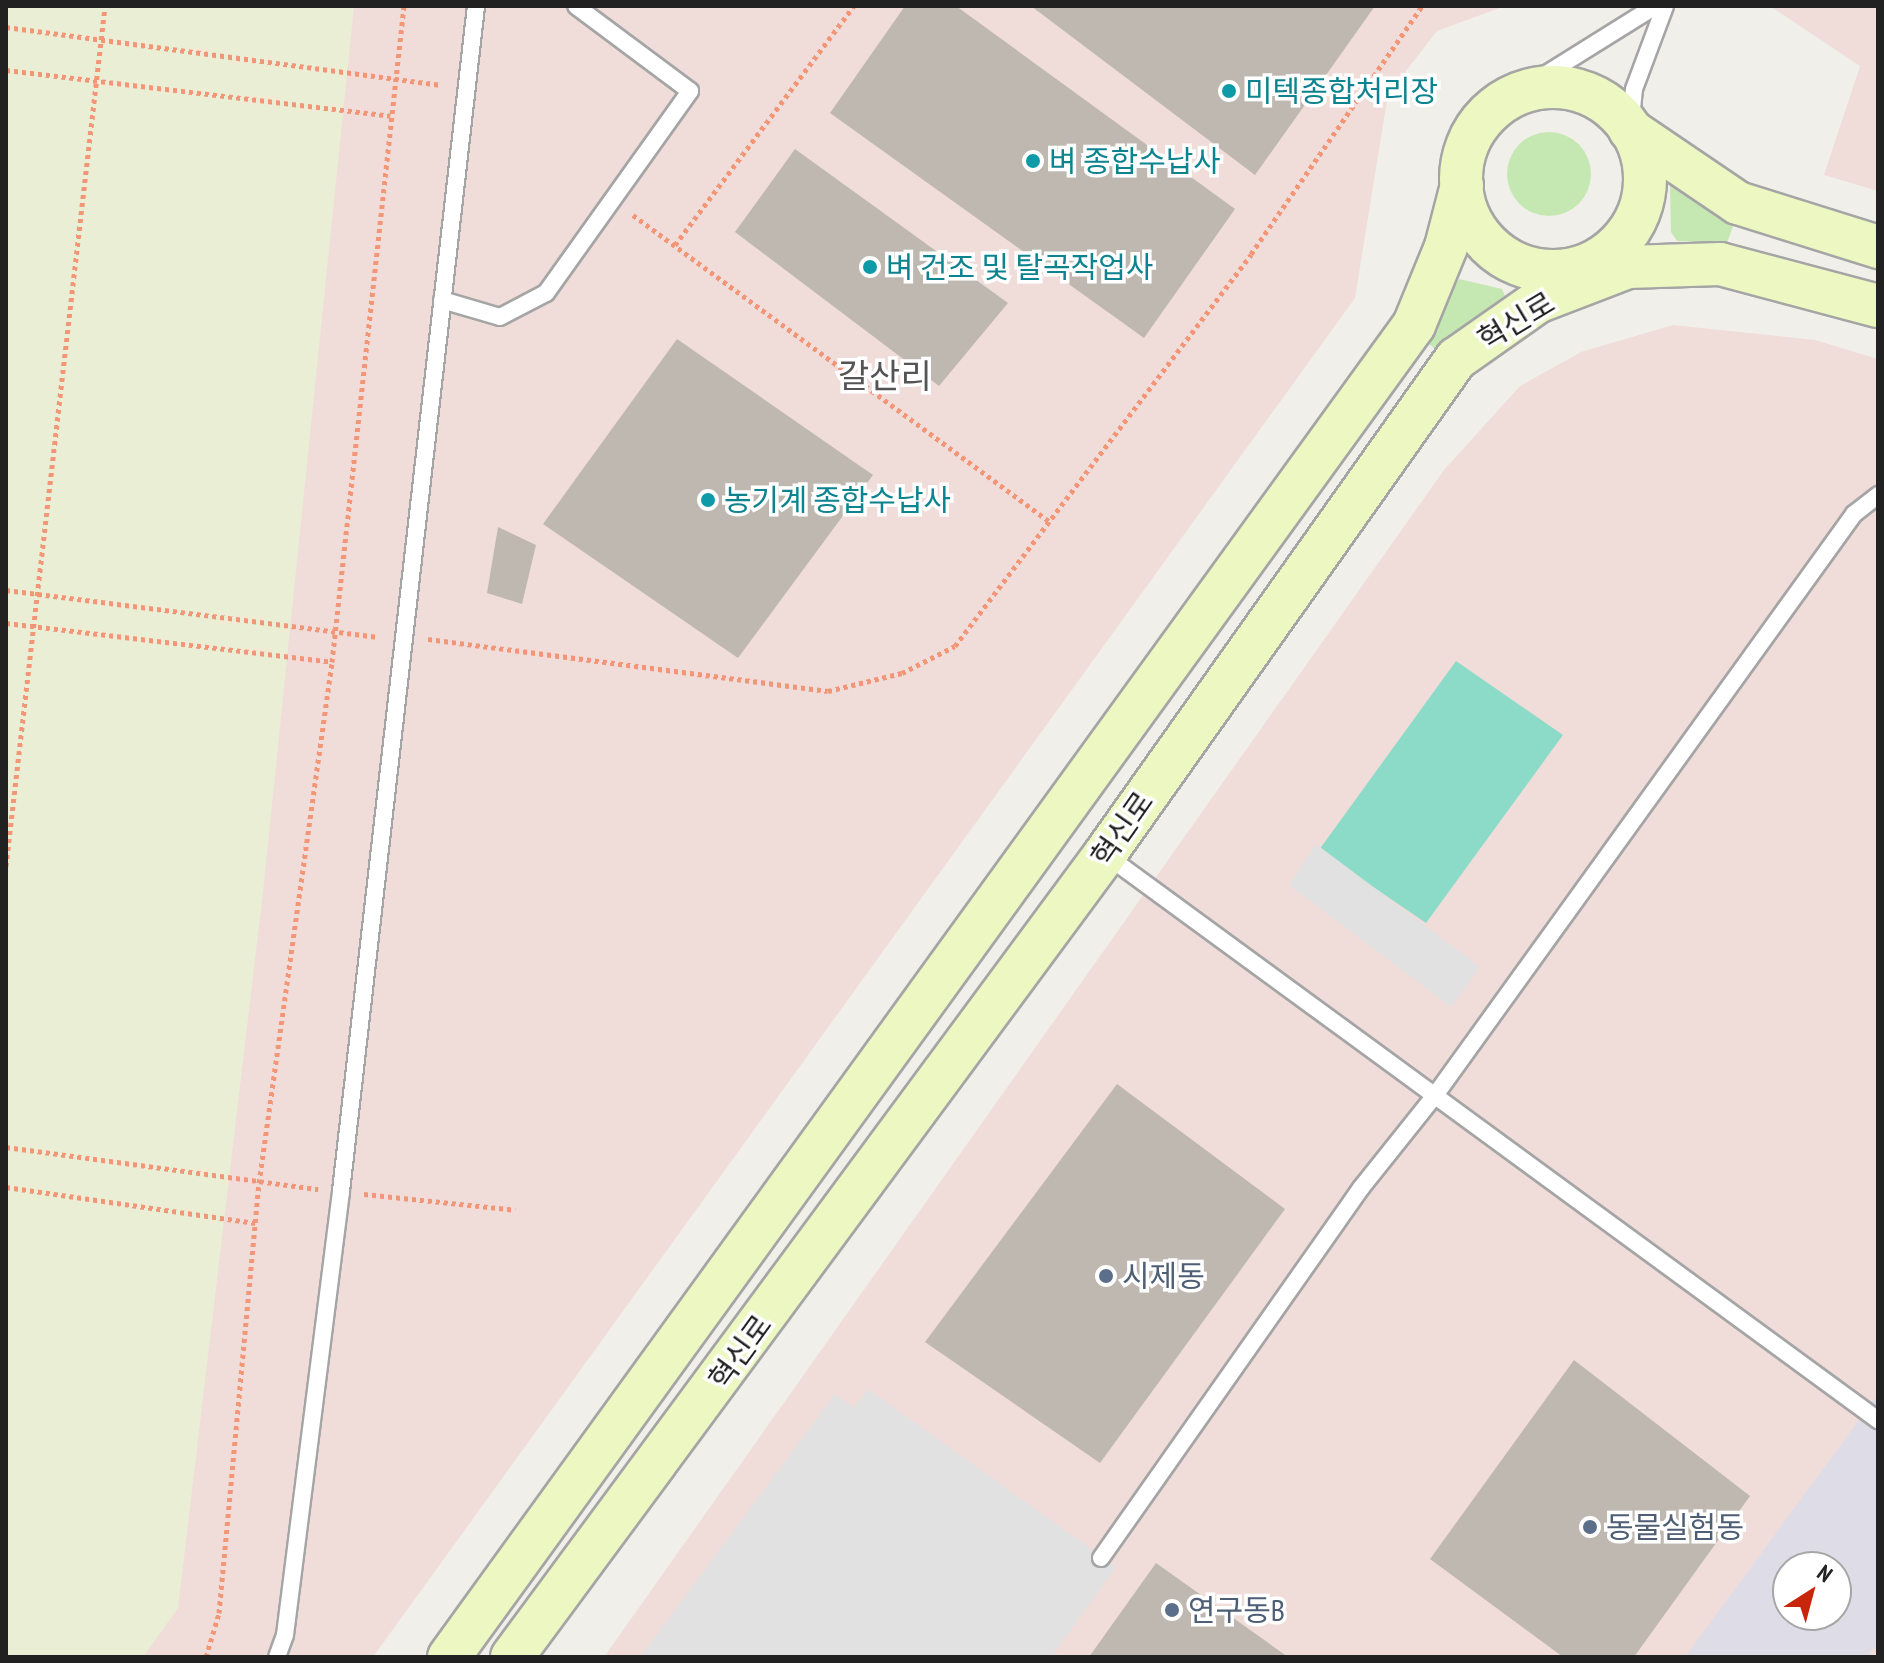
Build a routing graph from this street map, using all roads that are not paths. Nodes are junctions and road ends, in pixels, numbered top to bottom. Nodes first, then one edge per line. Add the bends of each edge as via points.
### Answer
1 (476, 6) edge
2 (576, 6) edge
3 (1655, 6) edge
4 (1665, 6) edge
5 (1516, 93) junction
6 (1630, 130) junction
7 (1462, 185) junction
8 (1878, 247) edge
9 (1592, 270) junction
10 (442, 300) junction
11 (1878, 306) edge
12 (1878, 495) edge
13 (1105, 854) junction
14 (1436, 1094) junction
15 (1878, 1420) edge
16 (1101, 1558) dead end
17 (277, 1657) edge
18 (449, 1657) edge
19 (512, 1657) edge

1 - 10 lane
2 - 10 lane via 690,91 546,293 500,317
3 - 5 lane
4 - 6 lane via 1634,89
5 - 6 main road via 1545,86 1575,89 1603,101
5 - 7 main road, 혁신로 via 1471,133 1461,161
6 - 8 main road via 1738,203
6 - 9 main road via 1645,171 1643,199
7 - 9 main road, 혁신로 via 1469,220 1487,245 1510,261
7 - 18 main road, 혁신로 via 1446,247 1414,325
9 - 11 main road, 혁신로 via 1720,264
9 - 13 main road, 혁신로 via 1456,359
10 - 17 lane via 341,1191 285,1635
12 - 14 lane via 1854,514
13 - 14 lane
13 - 19 main road, 혁신로
14 - 15 lane
14 - 16 lane via 1361,1188

